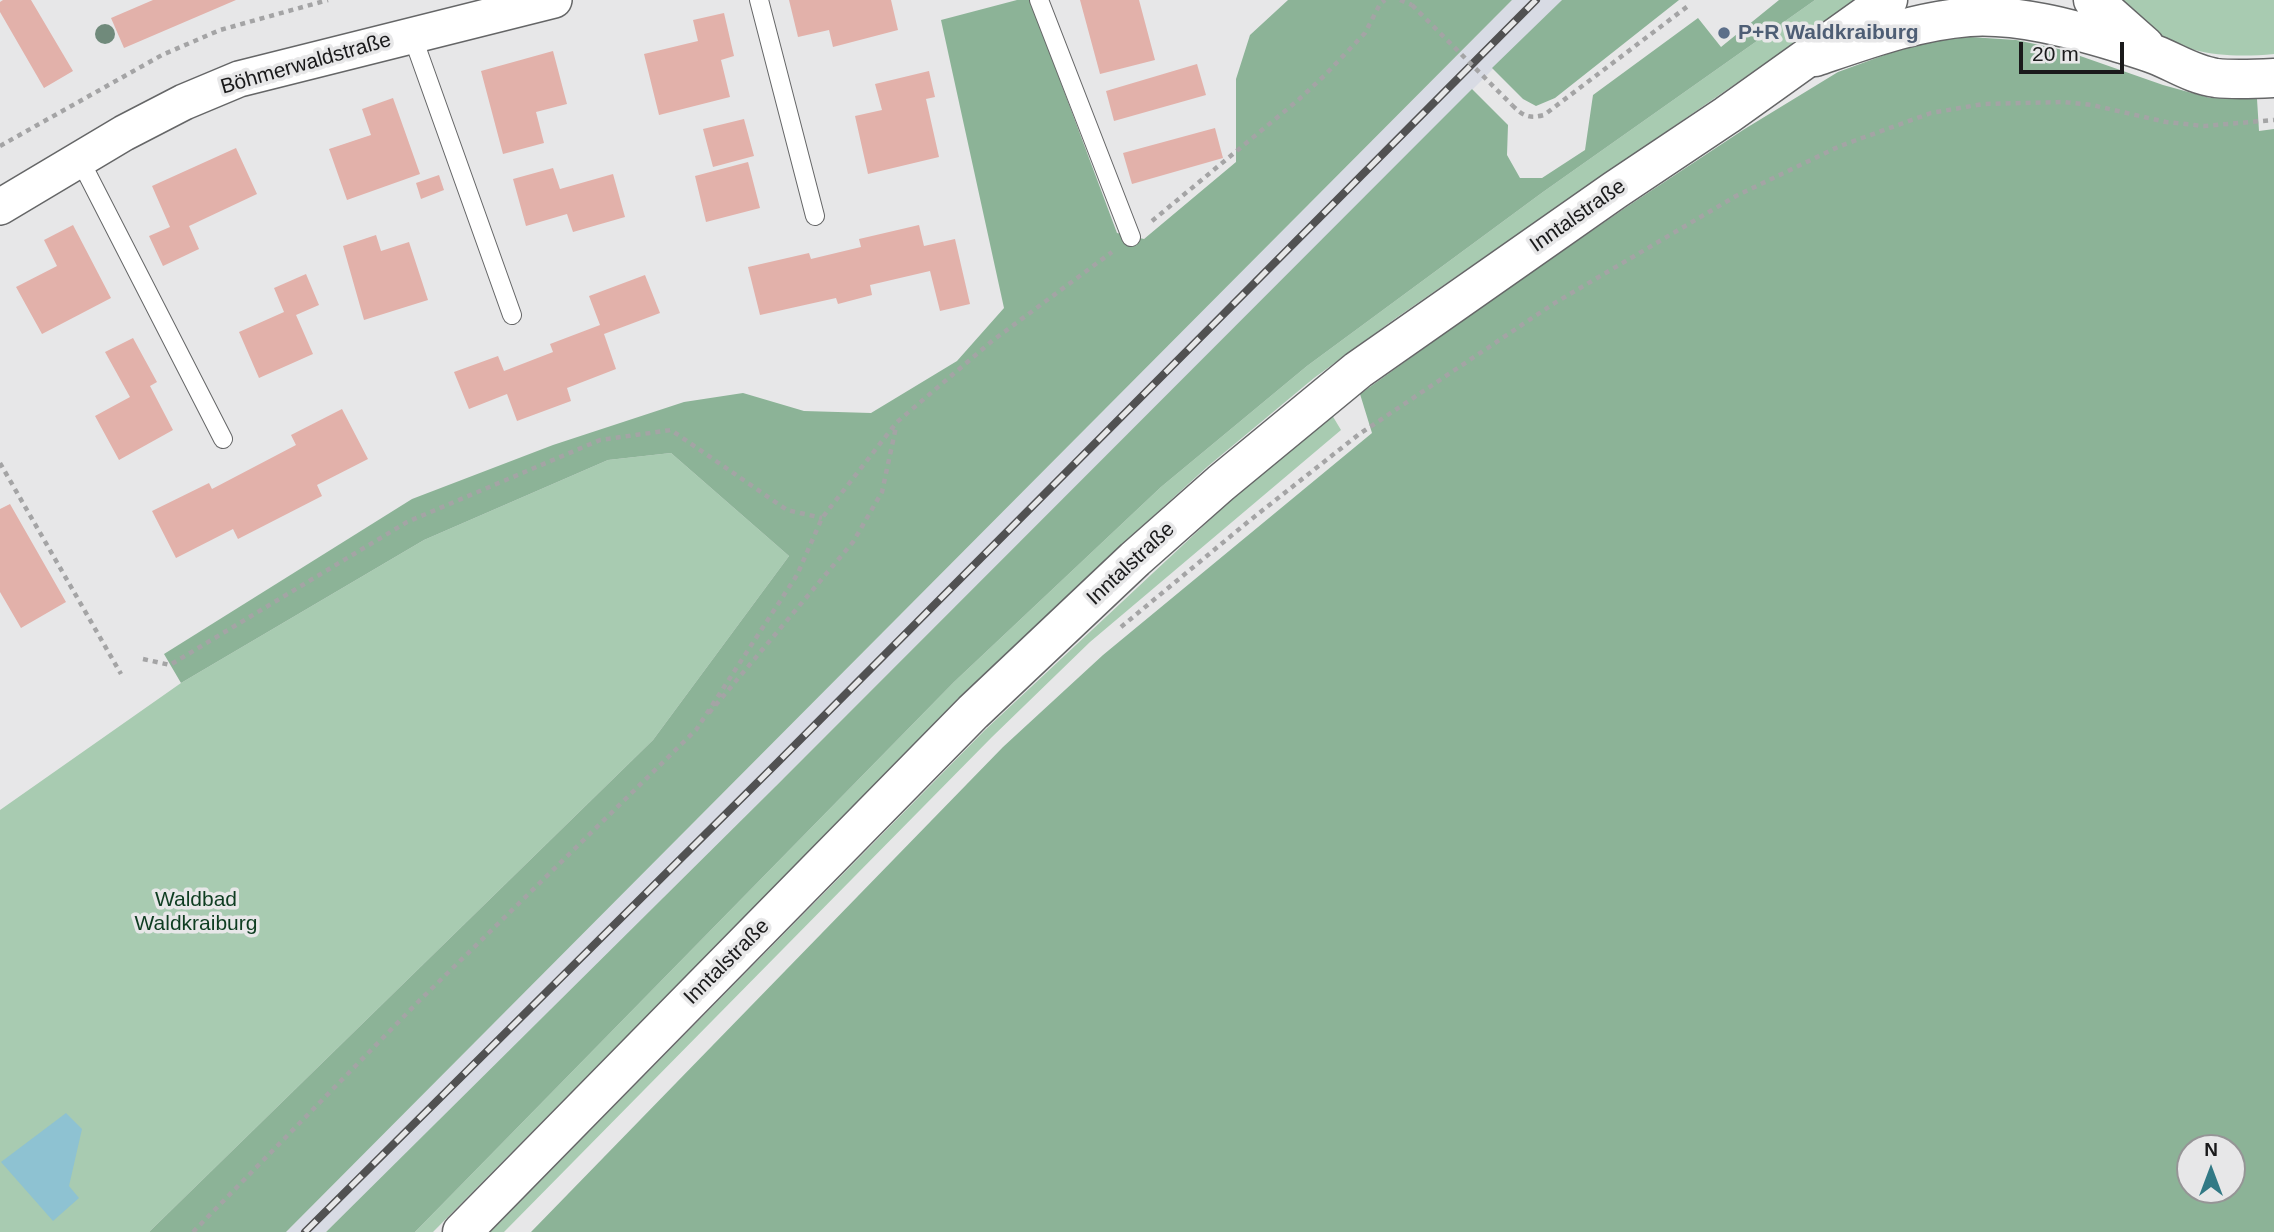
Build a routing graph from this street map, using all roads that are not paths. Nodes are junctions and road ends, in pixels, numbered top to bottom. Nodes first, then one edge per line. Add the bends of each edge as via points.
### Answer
1 (554, 0) edge
2 (759, 0) edge
3 (1040, 0) edge
4 (1888, 0) edge
5 (2102, 4) edge
6 (412, 35) junction
7 (2158, 56) junction
8 (1807, 60) junction
9 (2274, 78) edge
10 (80, 160) junction
11 (0, 206) edge
12 (815, 216) dead end
13 (1131, 237) road end
14 (512, 315) dead end
15 (223, 439) dead end
16 (462, 1232) edge

1 - 6 street, Böhmerwaldstraße
2 - 12 lane
3 - 13 lane
4 - 8 main road, Inntalstraße
5 - 7 main road
6 - 10 street, Böhmerwaldstraße via 239,79 184,102
6 - 14 lane
7 - 8 main road via 2057,26 1970,17 1877,36
7 - 9 main road via 2214,78
8 - 16 main road, Inntalstraße via 1358,370 1221,483 973,712
10 - 11 street, Böhmerwaldstraße
10 - 15 lane

